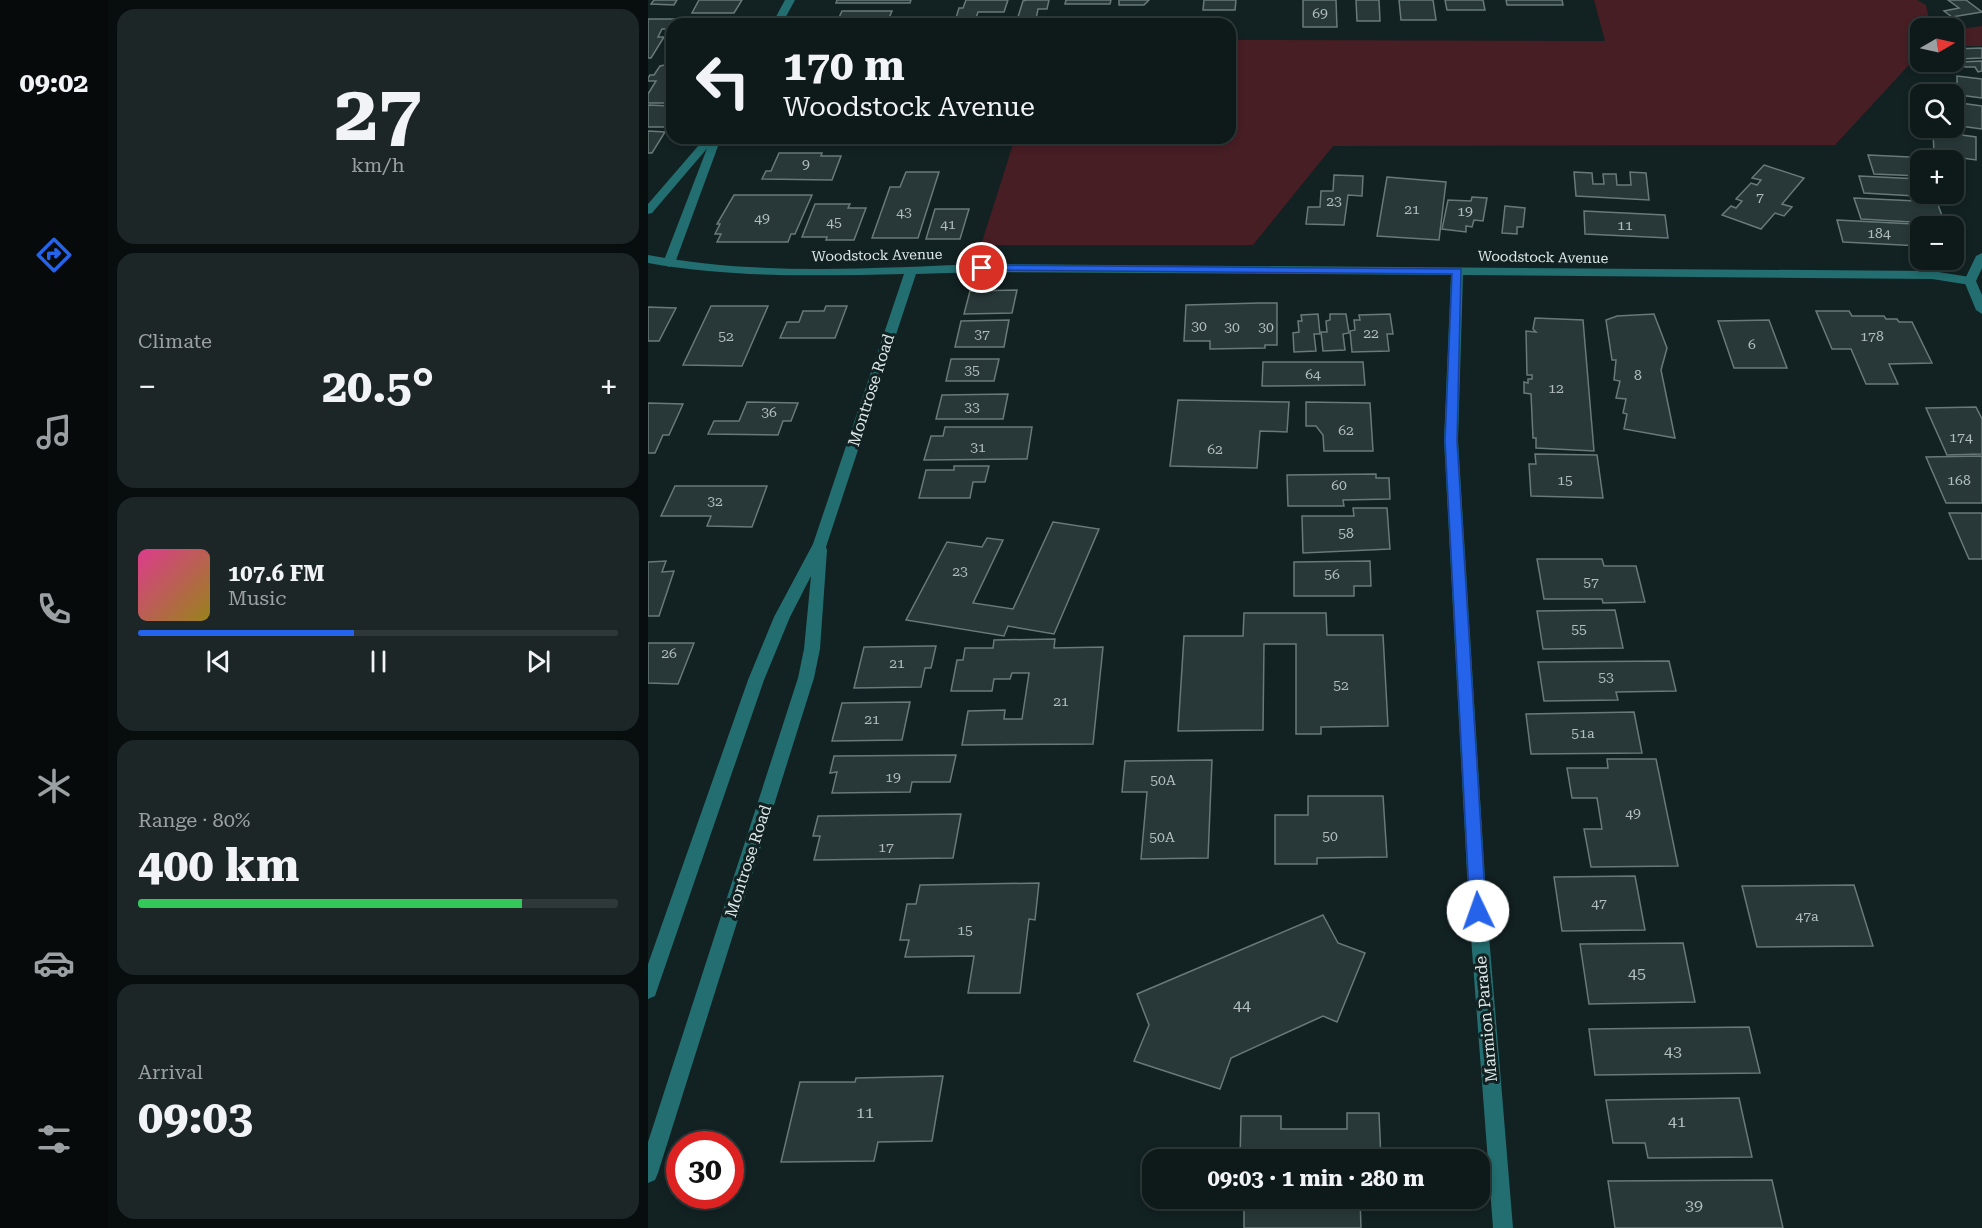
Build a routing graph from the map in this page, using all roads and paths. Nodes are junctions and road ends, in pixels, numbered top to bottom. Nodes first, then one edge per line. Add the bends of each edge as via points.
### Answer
1 (790, 0) edge
2 (780, 18) edge
3 (706, 144) edge
4 (714, 144) edge
5 (648, 211) edge
6 (1982, 256) edge
7 (648, 259) edge
8 (669, 264) junction
9 (910, 270) junction
10 (1457, 271) junction
11 (1970, 280) junction
12 (1982, 310) edge
13 (820, 544) junction
14 (648, 990) edge
15 (648, 1173) edge
16 (1503, 1228) edge

1 - 2 street
3 - 5 street
4 - 8 street
6 - 11 street
7 - 8 street, Woodstock Avenue
8 - 9 street, Woodstock Avenue via 849,272
9 - 10 street, Woodstock Avenue
9 - 13 street, Montrose Road
10 - 11 street, Woodstock Avenue via 1932,276
10 - 16 street, Marmion Parade via 1451,441 1478,911
11 - 12 street
13 - 14 street, Montrose Road via 756,680
13 - 15 street, Montrose Road via 806,678

